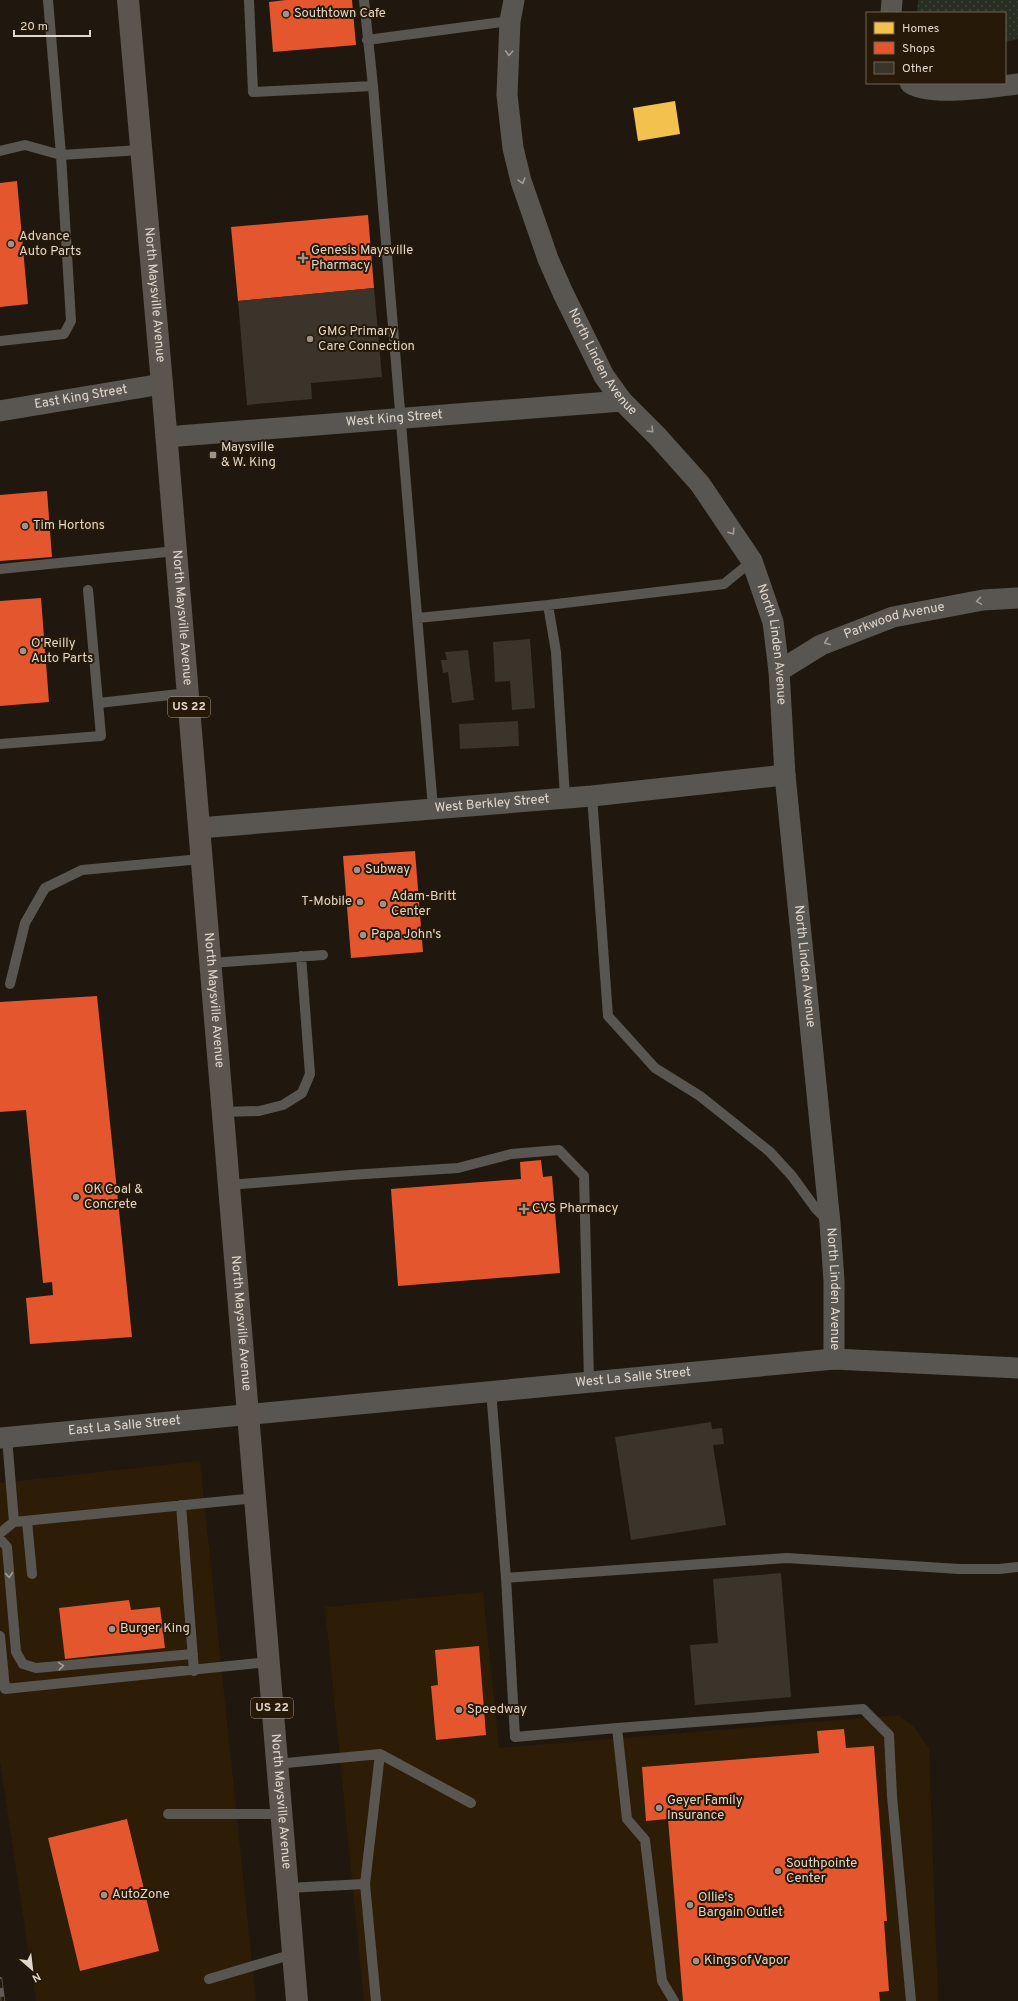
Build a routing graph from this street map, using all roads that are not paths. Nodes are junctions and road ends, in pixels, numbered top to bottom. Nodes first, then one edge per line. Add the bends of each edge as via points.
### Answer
1 (48, 0) edge
2 (128, 0) edge
3 (249, 0) edge
4 (364, 0) edge
5 (514, 0) edge
6 (892, 0) edge
7 (891, 12) edge
8 (510, 21) junction
9 (368, 40) junction
10 (912, 84) edge
11 (1018, 84) edge
12 (373, 86) junction
13 (141, 150) junction
14 (0, 151) edge
15 (61, 154) junction
16 (0, 341) edge
17 (162, 384) junction
18 (622, 401) junction
19 (0, 411) edge
20 (401, 419) junction
21 (166, 437) junction
22 (176, 551) junction
23 (752, 561) junction
24 (0, 569) edge
25 (88, 590) dead end
26 (1018, 598) edge
27 (548, 605) junction
28 (418, 618) junction
29 (779, 671) junction
30 (188, 693) junction
31 (99, 703) junction
32 (0, 744) edge
33 (785, 776) junction
34 (592, 796) junction
35 (565, 798) junction
36 (433, 808) junction
37 (199, 828) junction
38 (202, 859) junction
39 (323, 955) dead end
40 (301, 956) junction
41 (211, 963) junction
42 (10, 984) dead end
43 (222, 1112) junction
44 (230, 1185) junction
45 (830, 1223) junction
46 (834, 1359) junction
47 (1018, 1368) edge
48 (589, 1381) junction
49 (491, 1390) junction
50 (249, 1414) junction
51 (4, 1438) edge
52 (256, 1498) junction
53 (181, 1505) junction
54 (27, 1521) junction
55 (14, 1522) junction
56 (0, 1533) edge
57 (0, 1539) edge
58 (1018, 1567) edge
59 (32, 1574) dead end
60 (506, 1578) junction
61 (0, 1636) edge
62 (193, 1654) junction
63 (269, 1662) junction
64 (194, 1671) junction
65 (617, 1728) junction
66 (380, 1754) junction
67 (276, 1764) junction
68 (470, 1802) dead end
69 (168, 1814) dead end
70 (280, 1814) junction
71 (365, 1884) junction
72 (287, 1888) junction
73 (293, 1954) junction
74 (208, 1979) dead end
75 (297, 2001) edge
76 (376, 2001) edge
77 (674, 2001) edge
78 (911, 2001) edge

1 - 15 lane
2 - 13 main road, North Maysville Avenue / US 22
3 - 12 lane via 253,92
4 - 9 lane
5 - 8 street, North Linden Avenue
6 - 7 street
8 - 9 lane
8 -> 18 street, North Linden Avenue via 507,95 521,181 548,259 563,293 604,376
9 - 12 lane
10 - 11 street via 930,90
12 - 20 lane
13 - 15 lane
13 - 17 main road, North Maysville Avenue / US 22
14 - 15 lane via 25,145
15 - 16 lane via 71,321 64,334
17 - 19 street, East King Street
17 - 21 main road, North Maysville Avenue / US 22
18 - 20 street, West King Street
18 -> 23 street, North Linden Avenue via 658,436 700,484
20 - 21 street, West King Street
20 - 28 lane
21 - 22 main road, North Maysville Avenue / US 22
22 - 24 lane
22 - 30 main road, North Maysville Avenue / US 22
23 - 27 lane via 724,584
23 - 29 street, North Linden Avenue via 772,622
25 - 31 lane
26 -> 29 street, Parkwood Avenue via 983,600 893,617 821,645
27 - 28 lane
27 - 35 lane via 556,652
28 - 36 lane
29 - 33 street, North Linden Avenue
30 - 31 lane
30 - 37 main road, North Maysville Avenue / US 22
31 - 32 lane via 101,736
33 - 34 street, West Berkley Street
33 - 45 street, North Linden Avenue
34 - 35 street, West Berkley Street
34 - 45 lane via 608,1016 655,1068 700,1096 770,1152
35 - 36 street, West Berkley Street
36 - 37 street, West Berkley Street
37 - 38 main road, North Maysville Avenue / US 22
38 - 41 main road, North Maysville Avenue / US 22
38 - 42 lane via 82,870 45,888 25,923
39 - 40 lane
40 - 41 lane
40 - 43 lane via 310,1074 302,1093 283,1105 258,1111
41 - 43 main road, North Maysville Avenue / US 22
43 - 44 main road, North Maysville Avenue / US 22
44 - 48 lane via 458,1168 511,1154 559,1150 584,1176
44 - 50 main road, North Maysville Avenue / US 22
45 - 46 street, North Linden Avenue via 834,1281
46 - 47 street, West La Salle Street
46 - 48 street, West La Salle Street
48 - 49 street, West La Salle Street
49 - 50 street, West La Salle Street
49 - 60 lane
50 - 51 street, East La Salle Street
50 - 52 main road, North Maysville Avenue / US 22
51 - 55 lane
52 - 53 lane
52 - 63 main road, North Maysville Avenue / US 22
53 - 54 lane
53 - 62 lane
54 - 55 lane
54 - 59 lane
55 - 56 lane
57 -> 62 lane via 7,1547 16,1652 23,1664 36,1668
58 - 60 lane via 959,1569 787,1558
60 - 65 lane via 515,1737
61 - 64 lane via 5,1688
62 - 64 lane
63 - 64 lane
63 - 67 main road, North Maysville Avenue / US 22
65 - 77 lane via 627,1819 645,1840 662,1981
65 - 78 lane via 863,1709 889,1734 892,1796
66 - 67 lane
66 - 68 lane
66 - 71 lane
67 - 70 main road, North Maysville Avenue / US 22
69 - 70 lane
70 - 72 main road, North Maysville Avenue / US 22
71 - 72 lane
71 - 76 lane
72 - 73 main road, North Maysville Avenue / US 22
73 - 74 lane
73 - 75 main road, North Maysville Avenue / US 22

